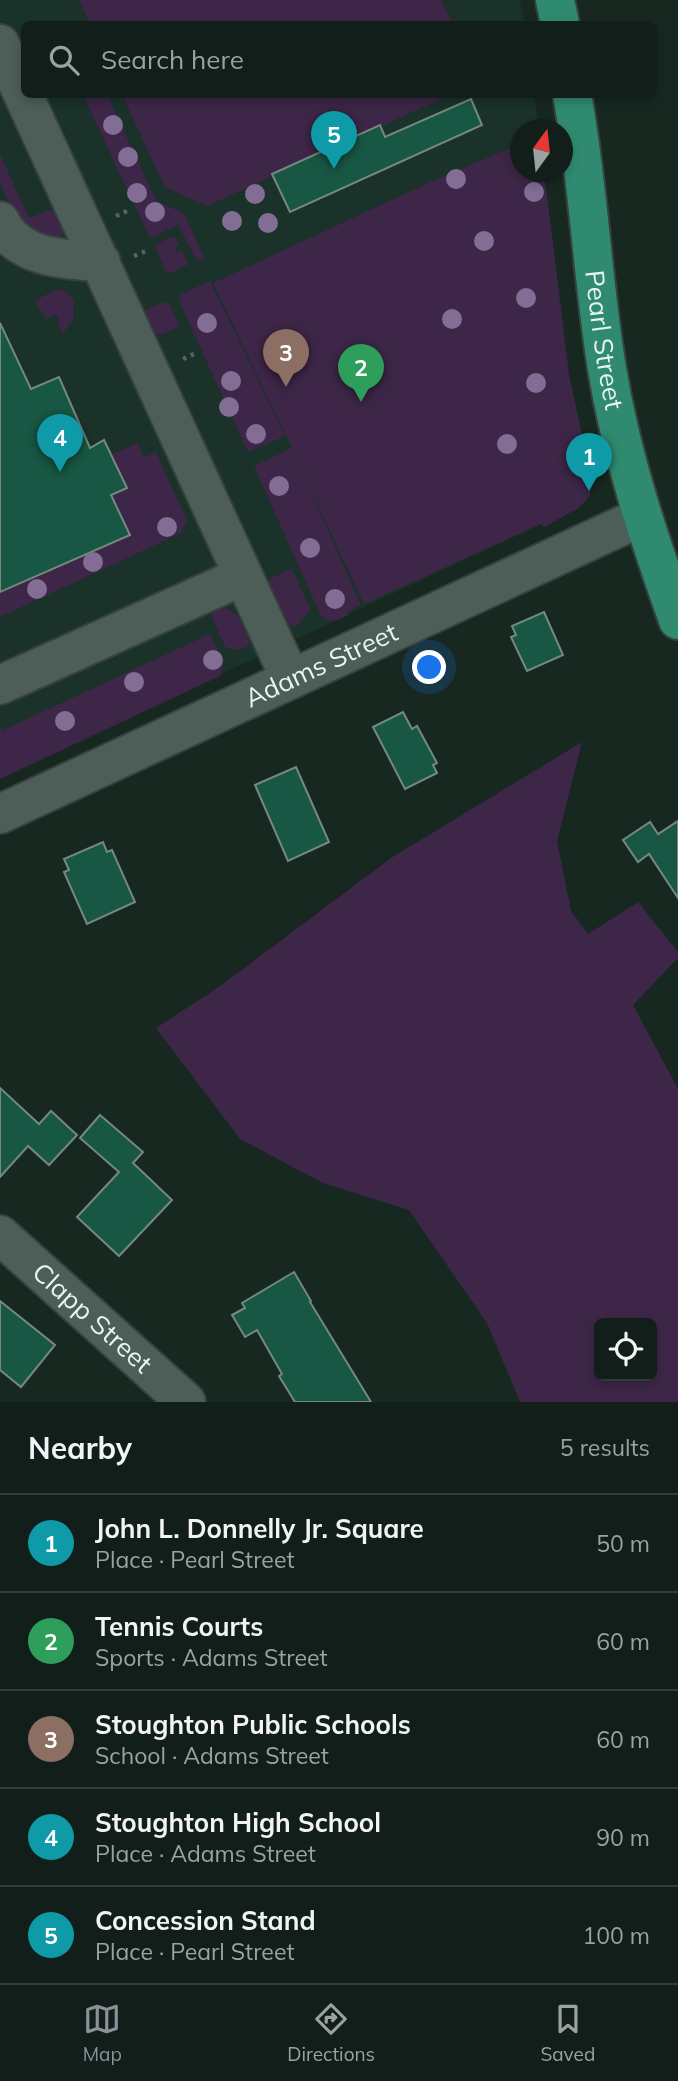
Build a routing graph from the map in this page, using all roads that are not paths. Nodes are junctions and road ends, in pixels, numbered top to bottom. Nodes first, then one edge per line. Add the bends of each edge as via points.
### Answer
1 (555, 0) edge
2 (559, 21) edge
3 (0, 44) edge
4 (21, 89) edge
5 (25, 98) edge
6 (573, 98) edge
7 (0, 220) edge
8 (101, 262) junction
9 (641, 517) junction
10 (243, 576) junction
11 (678, 620) edge
12 (290, 678) junction
13 (0, 685) edge
14 (0, 814) edge
15 (0, 1235) edge
16 (186, 1402) edge

1 - 2 main road
3 - 4 street
5 - 8 street
6 - 9 main road, Pearl Street via 607,368
7 - 8 street via 13,239 30,250
8 - 10 street
9 - 11 main road, Pearl Street
9 - 12 street, Adams Street
10 - 12 street
10 - 13 street
12 - 14 street, Adams Street
15 - 16 street, Clapp Street

